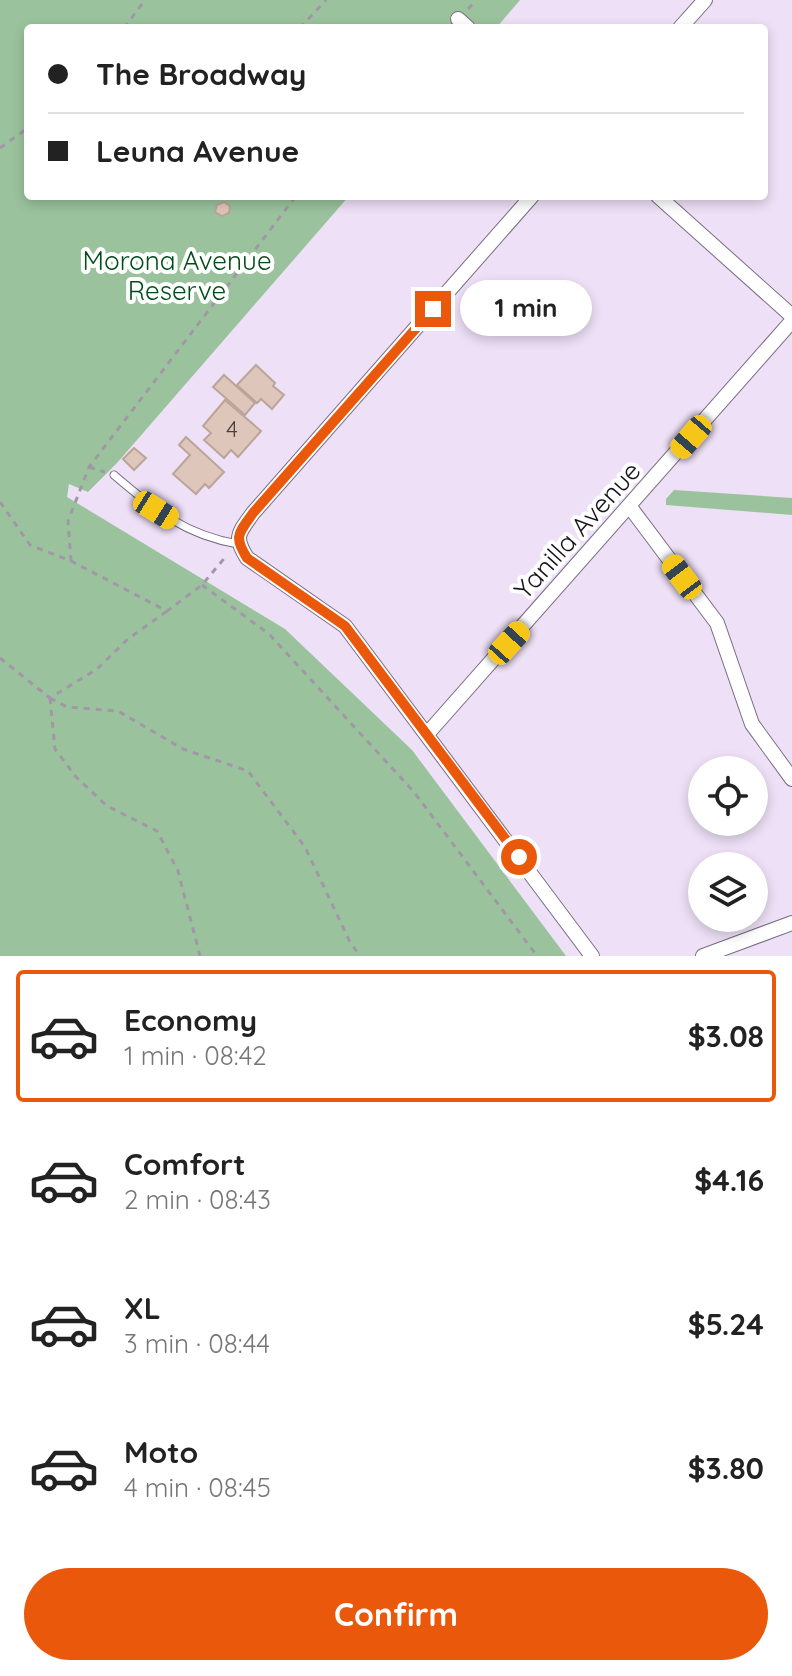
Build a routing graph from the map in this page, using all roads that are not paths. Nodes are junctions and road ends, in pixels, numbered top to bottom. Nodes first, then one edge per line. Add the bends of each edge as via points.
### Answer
1 (705, 0) edge
2 (684, 24) edge
3 (528, 200) edge
4 (662, 200) edge
5 (792, 319) edge
6 (114, 475) dead end
7 (630, 507) junction
8 (238, 544) junction
9 (428, 733) junction
10 (792, 779) edge
11 (792, 923) edge
12 (592, 956) edge
13 (703, 956) edge

1 - 2 street
3 - 8 street via 253,513 238,534
4 - 5 street
5 - 7 street, Yanilla Avenue
6 - 8 lane via 181,525 209,539
7 - 9 street, Yanilla Avenue
7 - 10 street via 717,623 752,724
8 - 9 street via 247,558 345,626
9 - 12 street
11 - 13 street

